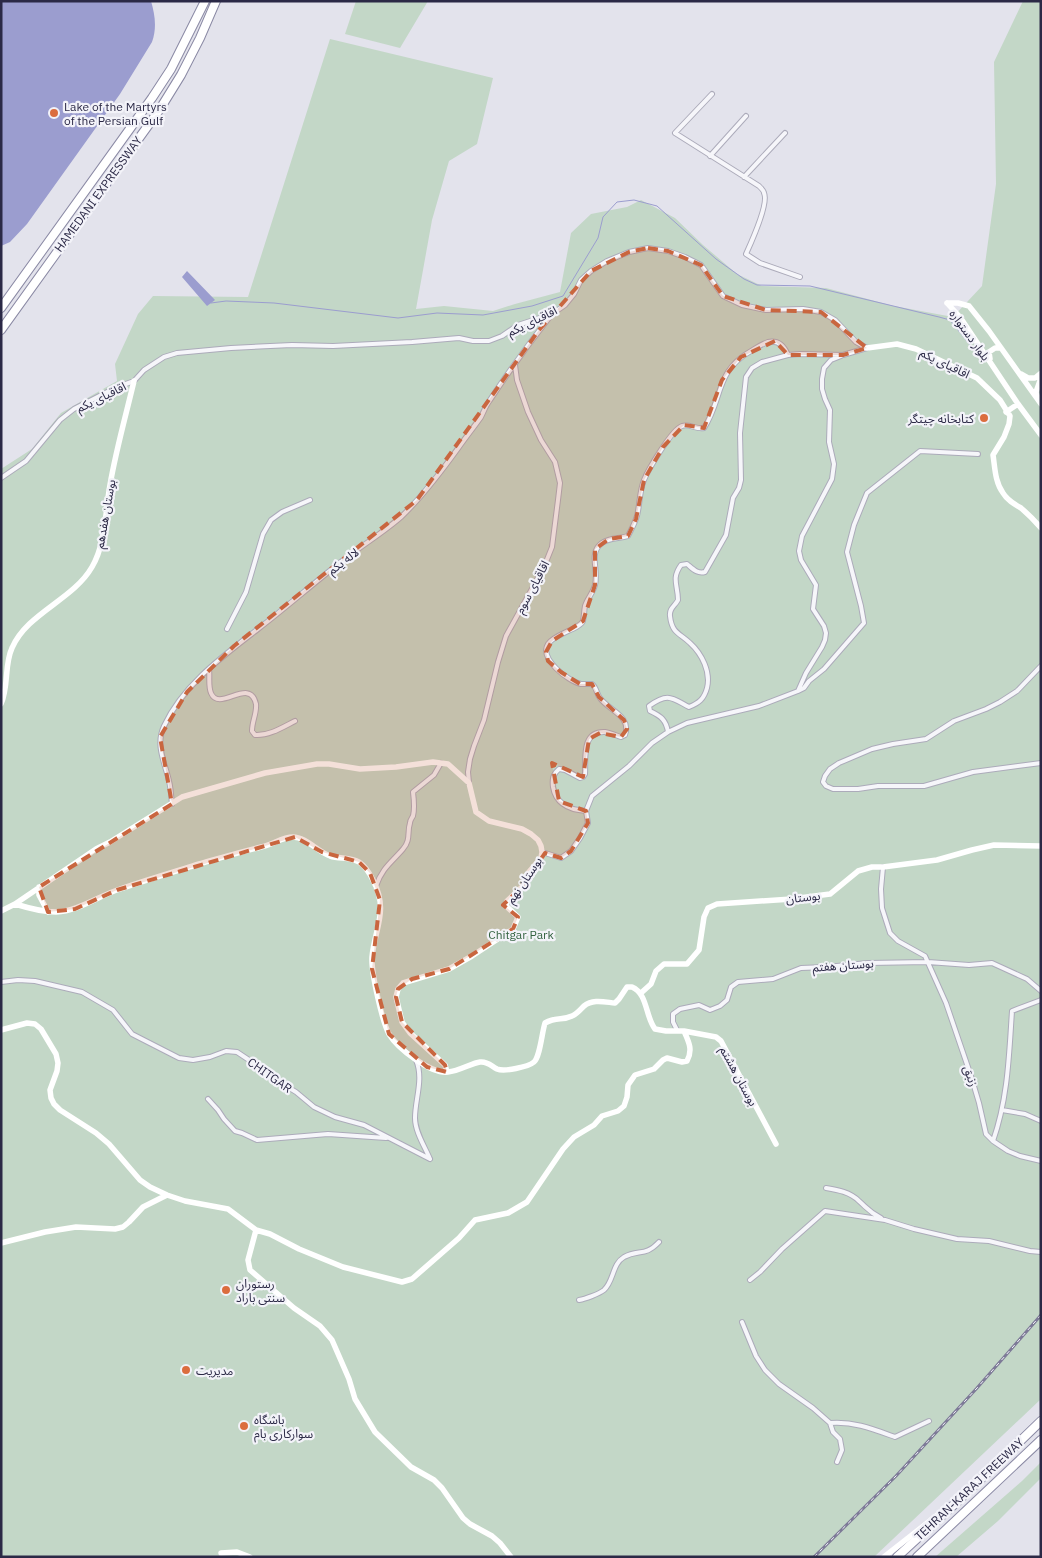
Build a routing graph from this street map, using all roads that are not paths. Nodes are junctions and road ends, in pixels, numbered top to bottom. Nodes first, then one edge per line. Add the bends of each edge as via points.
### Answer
1 (204, 1) edge
2 (216, 1) edge
3 (712, 94) dead end
4 (746, 116) dead end
5 (784, 133) dead end
6 (710, 156) junction
7 (744, 176) junction
8 (800, 277) dead end
9 (1, 308) edge
10 (552, 314) junction
11 (1, 330) edge
12 (867, 348) junction
13 (1001, 348) junction
14 (843, 355) junction
15 (788, 356) junction
16 (990, 362) junction
17 (515, 364) junction
18 (1019, 373) junction
19 (1041, 373) edge
20 (1041, 378) edge
21 (134, 381) junction
22 (1010, 392) junction
23 (1000, 400) junction
24 (1018, 404) junction
25 (1040, 404) edge
26 (1006, 412) junction
27 (1032, 424) junction
28 (1041, 426) edge
29 (1041, 435) edge
30 (978, 454) dead end
31 (1, 478) edge
32 (310, 500) dead end
33 (1041, 528) edge
34 (227, 629) dead end
35 (1041, 666) edge
36 (209, 669) junction
37 (798, 691) junction
38 (1, 704) edge
39 (295, 720) dead end
40 (668, 732) junction
41 (441, 763) junction
42 (1041, 763) edge
43 (469, 783) junction
44 (172, 804) junction
45 (586, 811) junction
46 (1041, 846) edge
47 (542, 852) junction
48 (883, 867) junction
49 (376, 886) junction
50 (39, 888) junction
51 (15, 904) junction
52 (1, 911) edge
53 (48, 912) junction
54 (928, 962) junction
55 (1, 982) edge
56 (1041, 991) edge
57 (641, 993) junction
58 (1041, 1000) edge
59 (1, 1030) edge
60 (677, 1030) junction
61 (684, 1031) junction
62 (416, 1059) junction
63 (447, 1072) junction
64 (208, 1099) dead end
65 (1002, 1110) junction
66 (1041, 1121) edge
67 (388, 1138) junction
68 (993, 1141) junction
69 (776, 1144) dead end
70 (1041, 1161) edge
71 (826, 1188) dead end
72 (166, 1195) junction
73 (885, 1220) junction
74 (256, 1230) junction
75 (659, 1242) dead end
76 (1, 1243) edge
77 (1041, 1252) edge
78 (750, 1280) dead end
79 (579, 1300) dead end
80 (742, 1322) dead end
81 (929, 1421) dead end
82 (1041, 1421) edge
83 (830, 1423) junction
84 (1041, 1440) edge
85 (837, 1462) dead end
86 (959, 1500) junction
87 (221, 1552) dead end
88 (250, 1557) edge
89 (511, 1557) edge
90 (884, 1557) edge
91 (897, 1557) edge
92 (917, 1557) edge

1 - 9 highway, HAMEDANI EXPRESSWAY via 171,68 152,98
2 - 11 highway, HAMEDANI EXPRESSWAY via 181,75 160,109
3 - 6 street via 675,133
4 - 6 street
5 - 7 street
6 - 7 street
7 - 8 street via 759,186 765,198 746,254 760,263
10 - 12 street, اقاقیای یکم via 565,305 591,271 629,252 648,248 668,251 701,265 722,296 742,306 821,312
10 - 17 street, لاله یکم
10 - 21 street, اقاقیای یکم via 518,325 489,341 459,338 177,353 144,370
12 - 14 street
12 - 23 street, اقاقیای یکم via 896,344 916,349 977,378
13 - 16 street via 989,352
13 - 16 street, بلوار دستواره via 969,306 948,303
13 - 18 street, بلوار دستواره
14 - 15 street
14 - 37 street via 831,360 824,368 822,389 830,410 832,479 802,536 799,551 816,585 813,609 826,633
15 - 40 street via 762,362 746,377 740,433 741,480 733,498 726,535 705,572 695,572 686,564 676,572 678,600 670,609 670,618 678,635 700,653 708,678 699,703 689,707 673,697 655,701 649,706 650,711 667,724
15 - 45 street via 786,348 775,341 748,352 734,363 722,380 715,407 704,428 684,425 671,435 644,480 636,519 628,536 609,539 596,550 595,585 583,621 548,644 548,660 580,684 596,687 599,697 626,724 625,735 620,737 607,732 589,738 583,778 565,770 559,769 555,773 554,793 559,801 566,807
16 - 22 street, بلوار دستواره
17 - 36 street, لاله یکم via 435,480 400,518 234,646
17 - 43 street, اقاقیای سوم via 528,412 555,462 560,483 552,547 506,636 470,759
18 - 19 street via 1035,378
18 - 25 street, بلوار دستواره
20 - 25 street via 1036,392
21 - 31 street, اقاقیای یکم via 74,409 60,420 26,461
21 - 38 street, بوستان هفدهم via 110,485 102,542 92,566 78,585 24,629 12,648
22 - 23 street
22 - 24 street, بلوار دستواره
23 - 26 street, اقاقیای یکم
24 - 26 street
24 - 27 street, بلوار دستواره
26 - 33 street, اقاقیای یکم via 1010,416 1009,424 992,455 996,479 1002,493
27 - 28 street
27 - 29 street, بلوار دستواره
30 - 37 street via 920,451 867,494 854,525 848,552 864,623 824,669
32 - 34 street via 271,520 246,592
35 - 42 street via 1017,691 1000,702 954,722 926,739 872,749 839,763 830,769 824,782 833,789 924,786 973,772
36 - 39 street via 214,698 226,699 241,693 253,696 256,710 252,730 255,735 268,733
36 - 44 street, لاله یکم via 177,705 160,737
37 - 40 street via 759,706 687,723
40 - 45 street via 592,796
41 - 43 street via 448,764
41 - 44 street via 360,769 316,764 264,773 182,797
41 - 49 street via 434,775 413,792 414,814 409,824 408,840 379,876
43 - 47 street, بوستان نهم via 476,812 489,821 531,834 538,840
44 - 50 street via 96,849
45 - 47 street via 588,823 571,851 561,858
46 - 48 street, بوستان via 994,846 937,860
47 - 63 street, بوستان نهم via 522,886 507,902 506,906 518,917 512,929 449,969 412,979 398,990 396,997 402,1022 445,1065
48 - 54 street via 882,908 890,933 925,956
48 - 57 street, بوستان via 858,871 830,894 717,904 708,908 699,950 687,964 664,964
49 - 53 street via 370,873 359,862 333,857 295,837 126,887 75,909
49 - 62 street via 381,912 372,957 375,984 389,1034
50 - 51 street
50 - 53 street
51 - 52 street
51 - 53 street
54 - 56 street, بوستان هفتم via 969,966 992,963 1027,979
54 - 60 street, بوستان هفتم via 801,968 772,979 738,982 720,1006 710,1010 699,1005 673,1014
54 - 68 street, زنبق via 946,1003 986,1134
55 - 67 street, CHITGAR via 35,981 82,992 113,1010 132,1034 179,1058 193,1060 226,1051 237,1052 314,1107 364,1125
57 - 60 street, بوستان هشتم via 655,1029
57 - 63 street via 627,987 615,1003 595,1001 572,1016 553,1018 545,1023 538,1056 533,1063 505,1070 479,1062
58 - 65 street via 1012,1011 1009,1067
59 - 72 street via 26,1023 41,1029 58,1063 50,1090 54,1104 109,1144 140,1180
60 - 61 street, بوستان هشتم
61 - 69 street, بوستان هشتم via 716,1037 721,1041
61 - 74 street via 690,1045 687,1061 667,1058 654,1069 635,1075 628,1085 624,1106 602,1116 574,1137 527,1202 508,1213 474,1220 459,1238 412,1279 402,1282 343,1267
62 - 63 street via 426,1067
62 - 67 street, CHITGAR via 419,1067 416,1125 430,1159
64 - 67 street via 235,1131 257,1140 328,1134
65 - 66 street
65 - 68 street
68 - 70 street via 1020,1156
71 - 73 street via 847,1193 859,1200 869,1212
72 - 74 street via 228,1210
72 - 76 street via 143,1207 122,1227 76,1227
73 - 77 street via 957,1239 989,1241
73 - 78 street via 824,1210
74 - 89 street via 248,1260 250,1270 320,1326 332,1340 355,1399 375,1432 411,1467 434,1480 462,1518 492,1536
75 - 79 street via 652,1250 623,1258 604,1290
80 - 83 street via 765,1370
81 - 83 street via 895,1437 860,1425
82 - 86 highway, TEHRAN-KARAJ FREEWAY
83 - 85 street via 840,1439 842,1450
84 - 92 highway, TEHRAN-KARAJ FREEWAY
86 - 90 street
86 - 91 highway, TEHRAN-KARAJ FREEWAY
87 - 88 street via 237,1552

